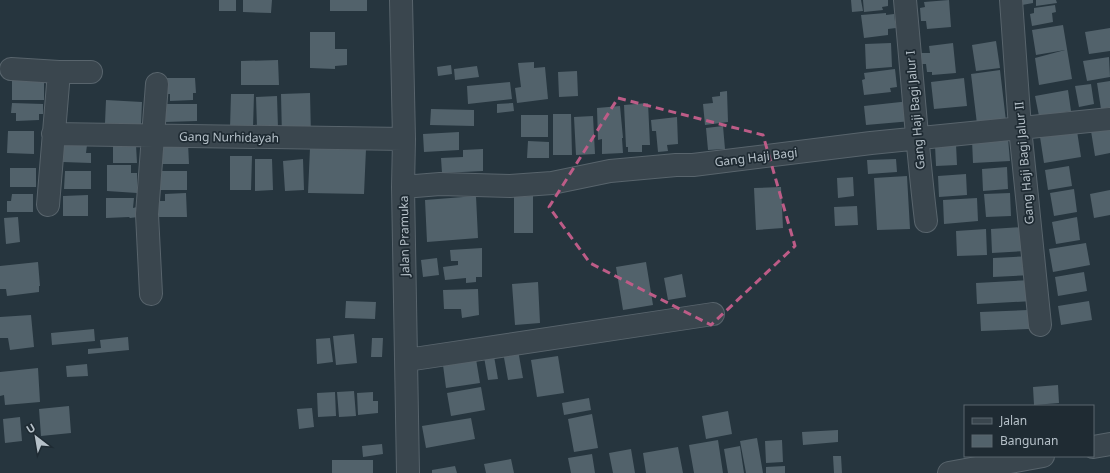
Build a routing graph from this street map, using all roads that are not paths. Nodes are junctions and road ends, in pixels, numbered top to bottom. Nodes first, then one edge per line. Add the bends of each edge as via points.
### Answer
1 (401, 0) edge
2 (905, 0) edge
3 (1011, 0) edge
4 (11, 69) dead end
5 (59, 72) junction
6 (91, 72) dead end
7 (157, 84) dead end
8 (1110, 119) edge
9 (1020, 128) junction
10 (53, 134) junction
11 (152, 136) junction
12 (916, 138) junction
13 (404, 139) junction
14 (403, 187) junction
15 (48, 205) dead end
16 (926, 221) dead end
17 (151, 294) dead end
18 (713, 314) dead end
19 (1040, 325) dead end
20 (407, 360) junction
21 (1110, 444) edge
22 (1094, 447) edge
23 (1037, 457) edge
24 (408, 473) edge
25 (949, 473) edge

1 - 13 street, Jalan Pramuka
2 - 12 street, Gang Haji Bagi Jalur I
3 - 9 street, Gang Haji Bagi Jalur II
4 - 5 street
5 - 6 street
5 - 10 street
7 - 11 street
8 - 9 street, Gang Haji Bagi
9 - 12 street, Gang Haji Bagi
9 - 19 street, Gang Haji Bagi Jalur II
10 - 11 street, Gang Nurhidayah
10 - 15 street
11 - 13 street, Gang Nurhidayah
11 - 17 street via 147,214
12 - 14 street, Gang Haji Bagi via 693,165 610,171 552,183 510,186 440,184
12 - 16 street, Gang Haji Bagi Jalur I
13 - 14 street, Jalan Pramuka
14 - 20 street, Jalan Pramuka
18 - 20 street
20 - 24 street, Jalan Pramuka
21 - 22 street
23 - 25 street

